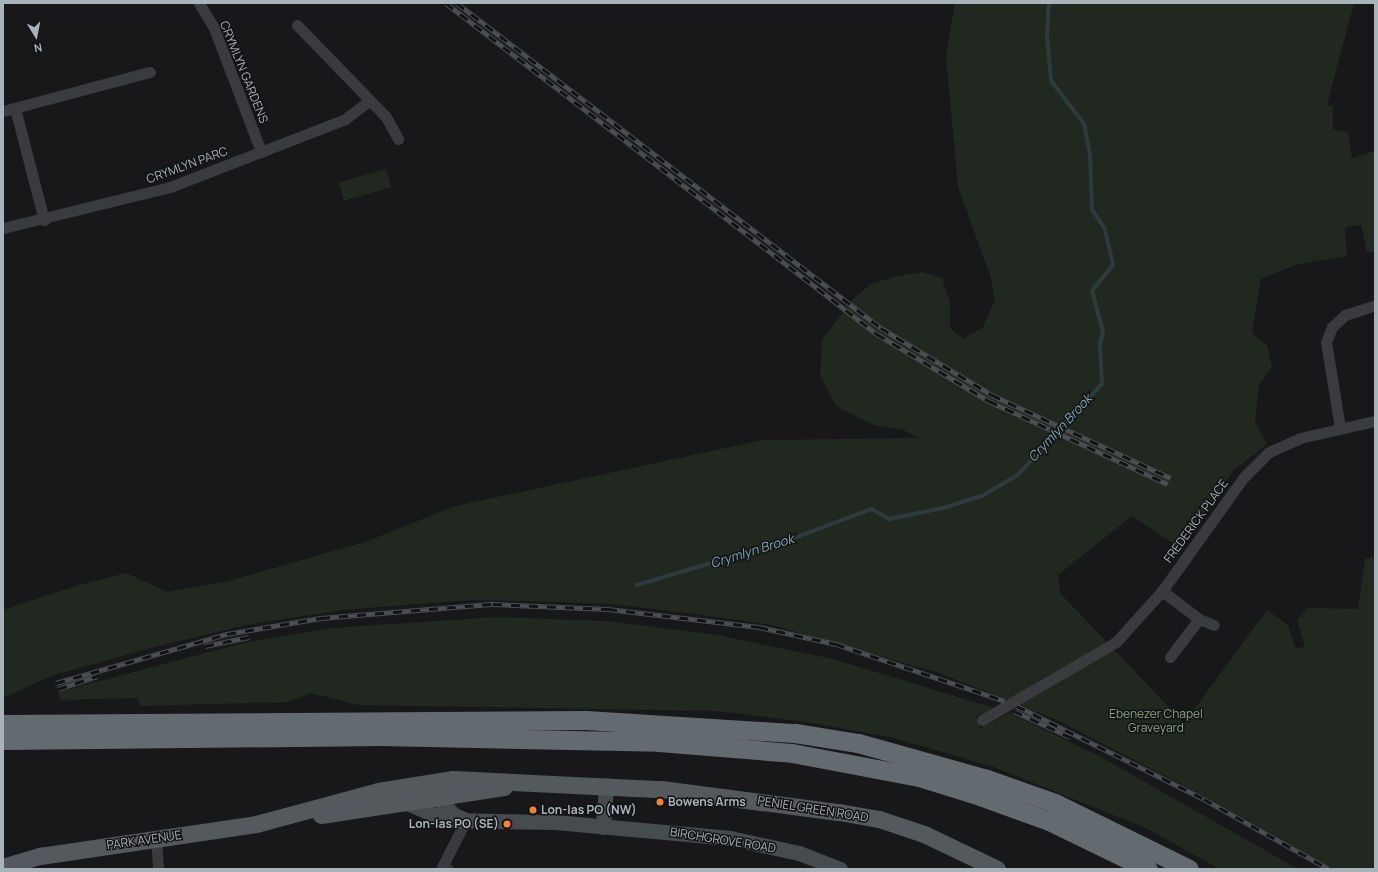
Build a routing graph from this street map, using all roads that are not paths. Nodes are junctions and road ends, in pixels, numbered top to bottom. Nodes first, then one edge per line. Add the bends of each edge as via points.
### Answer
1 (199, 3) edge
2 (297, 25) dead end
3 (150, 72) dead end
4 (370, 100) junction
5 (15, 108) junction
6 (3, 111) edge
7 (398, 139) dead end
8 (261, 152) junction
9 (44, 220) junction
10 (3, 228) edge
11 (1375, 305) edge
12 (1375, 422) edge
13 (1340, 428) junction
14 (1162, 590) junction
15 (1199, 619) junction
16 (1214, 625) dead end
17 (1170, 656) dead end
18 (982, 720) dead end
19 (3, 724) edge
20 (3, 740) edge
21 (522, 784) junction
22 (412, 785) junction
23 (606, 785) junction
24 (441, 798) junction
25 (408, 803) junction
26 (285, 817) junction
27 (466, 820) junction
28 (603, 826) junction
29 (156, 839) junction
30 (3, 867) edge
31 (158, 869) edge
32 (441, 869) edge
33 (840, 869) edge
34 (997, 869) edge
35 (1148, 869) edge
36 (1189, 869) edge

1 - 8 street, CRYMLYN GARDENS via 214,28
2 - 4 street
3 - 5 street
4 - 7 street via 386,117
4 - 8 street, CRYMLYN PARC via 345,119
5 - 6 street
5 - 9 street
8 - 9 street, CRYMLYN PARC via 170,187
9 - 10 street, CRYMLYN PARC
11 - 13 street via 1346,315 1332,327 1326,342
12 - 13 street, FREDERICK PLACE
13 - 14 street, FREDERICK PLACE via 1300,438 1269,452 1244,477
14 - 15 street
14 - 18 street, FREDERICK PLACE via 1116,642
15 - 16 street
15 - 17 street
19 - 36 highway via 586,720 795,733 858,743 987,779 1055,803
20 - 35 highway via 389,736 659,742 792,753 920,777 980,796 1049,821
21 - 22 main road, PENIEL GREEN ROAD via 453,779
21 - 23 main road, PENIEL GREEN ROAD
21 - 24 main road, PENIEL GREEN ROAD
22 - 24 main road
22 - 26 main road, PARK AVENUE
23 - 28 main road
23 - 34 main road, PENIEL GREEN ROAD via 797,805 879,819 924,834
24 - 25 main road, PARK AVENUE
24 - 27 main road via 454,815
25 - 26 main road, PARK AVENUE
25 - 27 main road, BIRCHGROVE ROAD via 435,817
26 - 29 main road, PARK AVENUE
27 - 28 main road, BIRCHGROVE ROAD
27 - 32 street
28 - 33 main road, BIRCHGROVE ROAD via 765,844
29 - 30 main road, PARK AVENUE via 40,856
29 - 31 street

